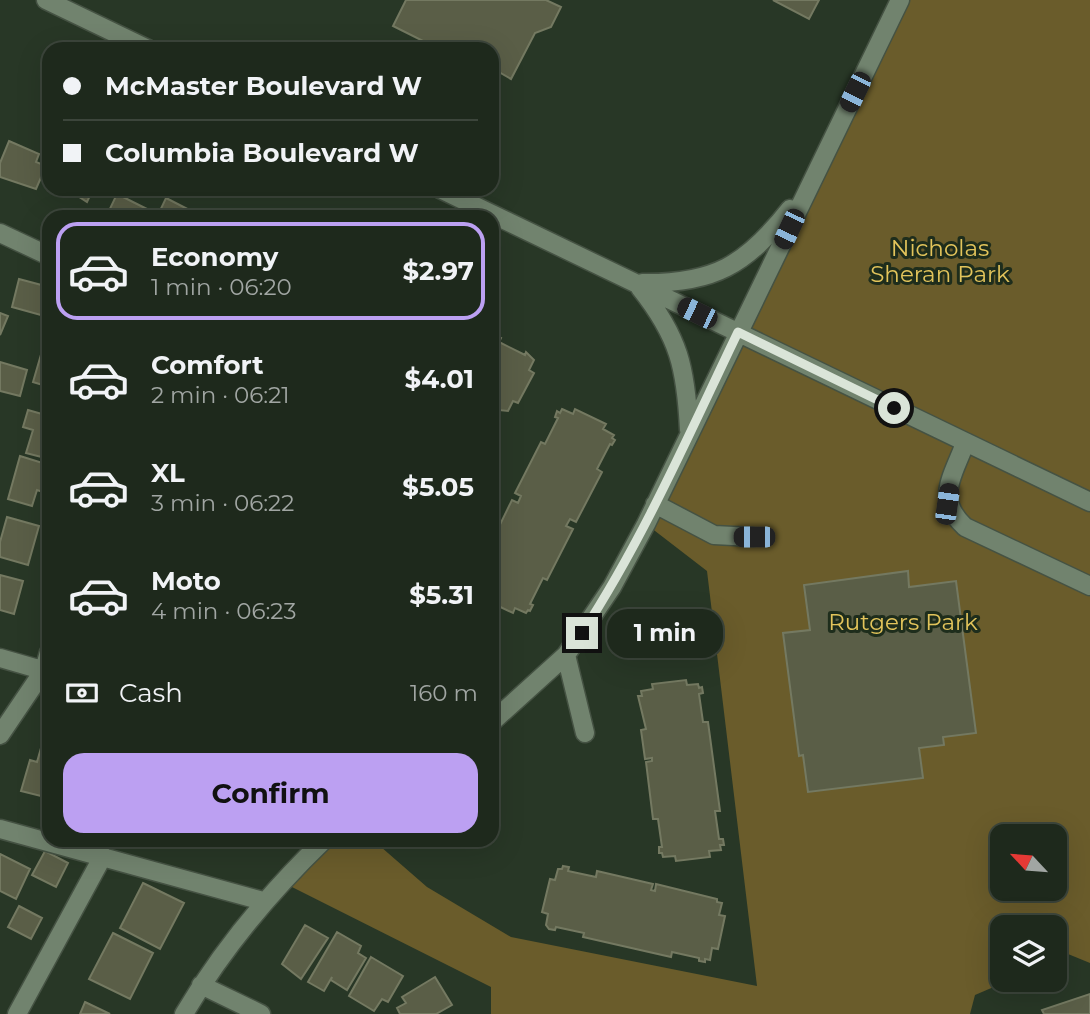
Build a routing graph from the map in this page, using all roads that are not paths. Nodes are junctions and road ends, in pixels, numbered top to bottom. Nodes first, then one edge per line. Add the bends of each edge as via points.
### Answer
1 (46, 0) edge
2 (901, 0) edge
3 (133, 42) edge
4 (810, 185) junction
5 (455, 196) edge
6 (484, 210) edge
7 (499, 217) edge
8 (0, 233) edge
9 (42, 253) edge
10 (636, 283) junction
11 (738, 332) junction
12 (689, 433) junction
13 (965, 443) junction
14 (1090, 502) edge
15 (656, 504) junction
16 (754, 537) dead end
17 (1090, 586) edge
18 (566, 655) junction
19 (0, 658) edge
20 (42, 670) edge
21 (42, 677) edge
22 (499, 716) edge
23 (585, 733) dead end
24 (0, 735) edge
25 (0, 829) edge
26 (42, 840) edge
27 (69, 847) edge
28 (317, 847) edge
29 (103, 856) junction
30 (263, 901) junction
31 (201, 985) junction
32 (17, 1014) edge
33 (184, 1014) edge
34 (261, 1014) edge

1 - 3 street
2 - 4 street
4 - 10 street via 774,230 734,265 703,279
4 - 11 street
5 - 6 street
7 - 10 street
8 - 9 street
10 - 11 street
10 - 12 street via 662,316 678,350 687,379
11 - 12 street
11 - 13 street
12 - 15 street
13 - 14 street
13 - 17 street via 949,487 947,504 952,515 964,527
15 - 16 street via 714,534
15 - 18 street via 612,587
18 - 22 street
18 - 23 street
19 - 20 street
21 - 24 street
25 - 26 street
27 - 29 street
28 - 30 street
29 - 30 street
29 - 32 street
30 - 31 street
31 - 33 street
31 - 34 street

